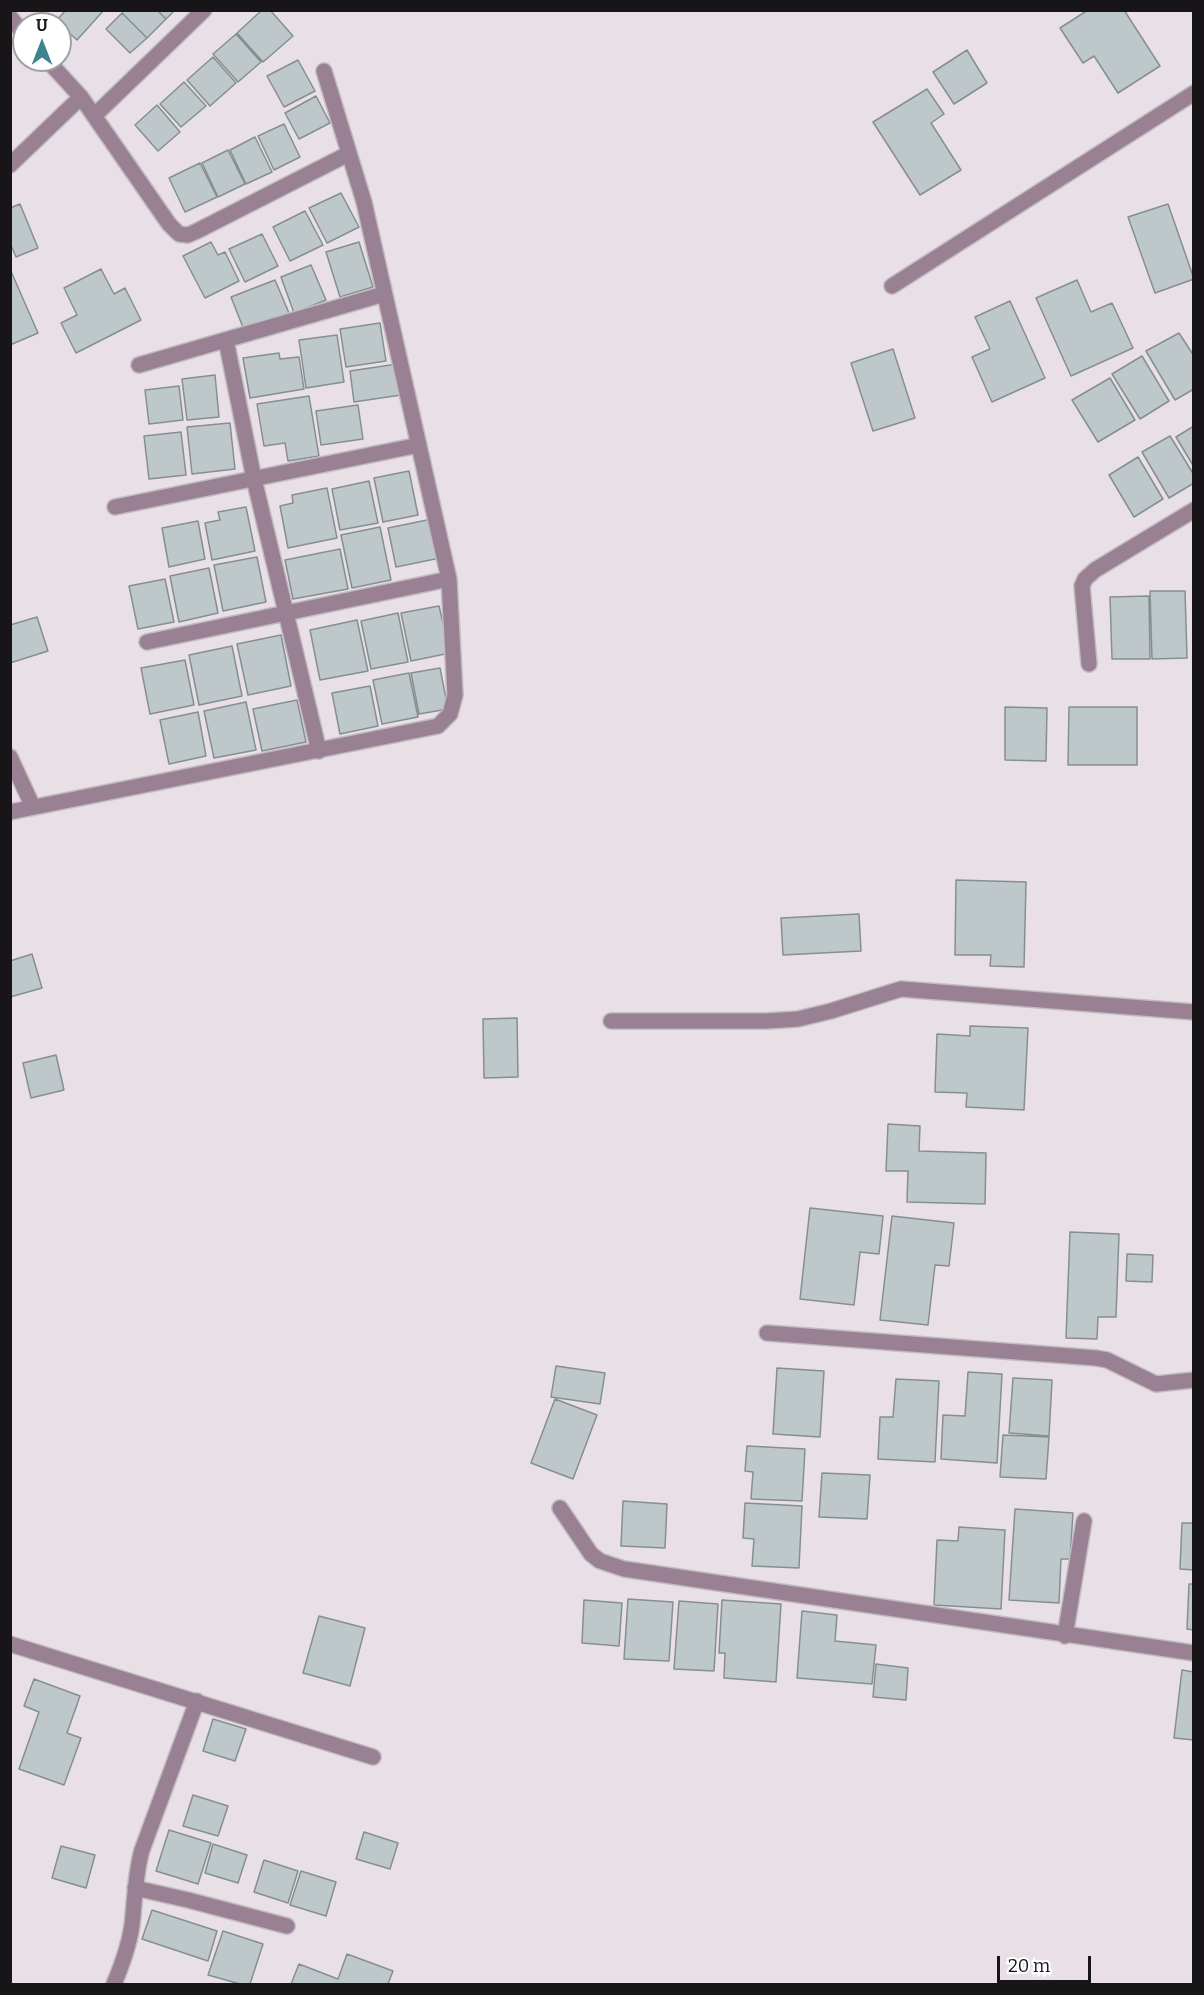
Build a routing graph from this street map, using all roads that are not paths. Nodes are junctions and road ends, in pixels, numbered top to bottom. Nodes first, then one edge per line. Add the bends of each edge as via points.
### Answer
1 (204, 10) edge
2 (324, 71) dead end
3 (58, 72) edge
4 (1194, 93) edge
5 (81, 97) junction
6 (94, 116) junction
7 (348, 154) junction
8 (10, 165) edge
9 (892, 286) dead end
10 (384, 294) junction
11 (226, 340) junction
12 (139, 365) dead end
13 (419, 445) junction
14 (254, 479) junction
15 (115, 507) dead end
16 (1194, 510) edge
17 (449, 579) junction
18 (285, 613) junction
19 (147, 642) dead end
20 (1089, 664) dead end
21 (319, 751) junction
22 (10, 757) edge
23 (33, 807) junction
24 (10, 812) edge
25 (1194, 1012) edge
26 (611, 1021) dead end
27 (767, 1333) dead end
28 (1194, 1380) edge
29 (560, 1508) dead end
30 (1084, 1521) dead end
31 (1065, 1636) junction
32 (10, 1644) edge
33 (1194, 1653) edge
34 (197, 1701) junction
35 (373, 1757) dead end
36 (135, 1888) junction
37 (286, 1926) dead end
38 (114, 1984) edge

1 - 6 street
2 - 7 street
3 - 5 street
4 - 9 street
5 - 6 street
5 - 8 street
6 - 7 street via 169,224 183,235
7 - 10 street via 364,202
10 - 11 street
10 - 13 street
11 - 12 street
11 - 14 street
13 - 14 street
13 - 17 street
14 - 15 street
14 - 18 street
16 - 20 street via 1085,579 1082,586
17 - 18 street
17 - 21 street via 455,695 450,714 438,726
18 - 19 street
18 - 21 street
21 - 23 street
22 - 23 street
23 - 24 street
25 - 26 street via 902,989 798,1019
27 - 28 street via 1107,1359 1156,1384
29 - 31 street via 591,1554 618,1568
30 - 31 street
31 - 33 street
32 - 34 street
34 - 35 street
34 - 36 street via 142,1850
36 - 37 street
36 - 38 street via 124,1963

